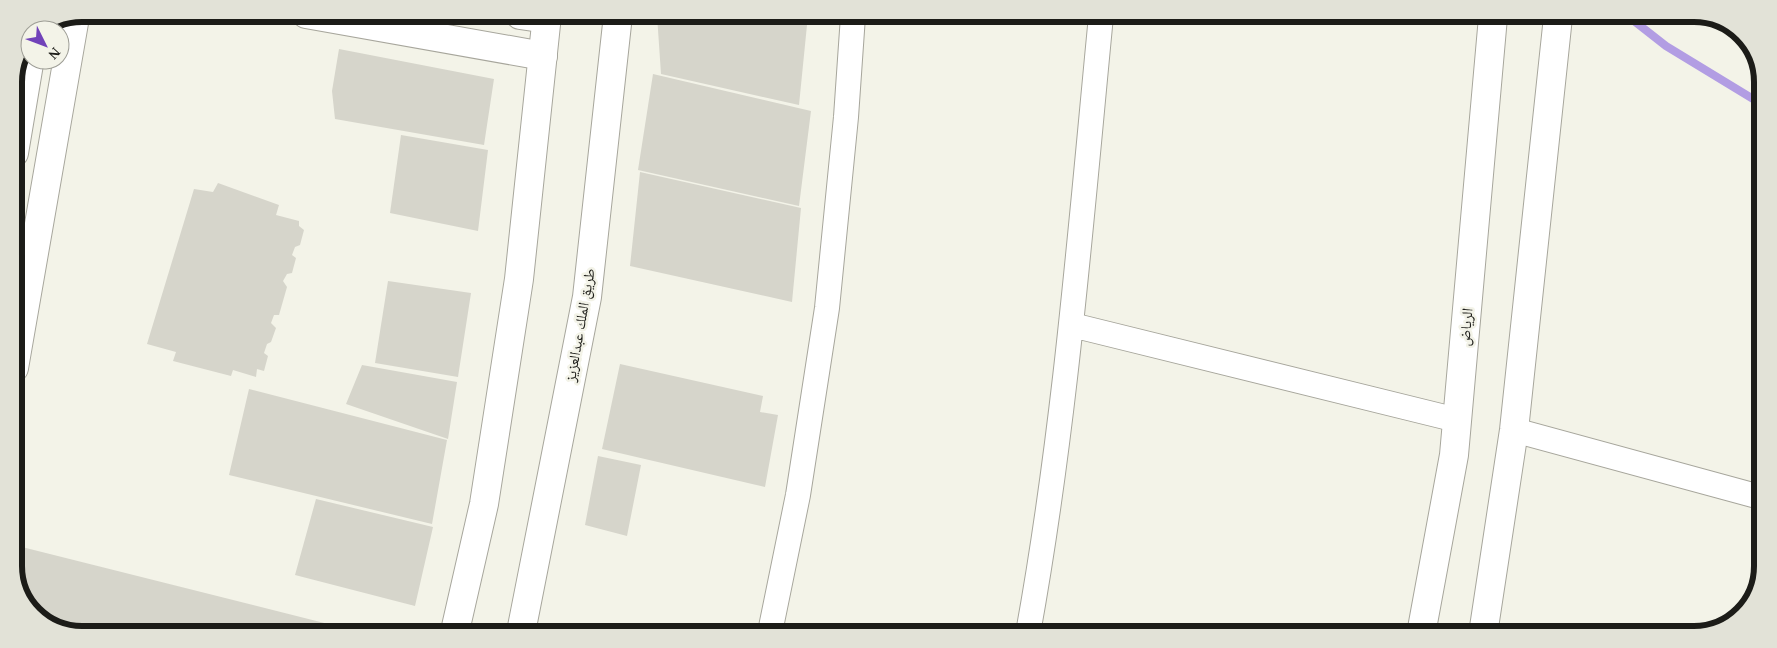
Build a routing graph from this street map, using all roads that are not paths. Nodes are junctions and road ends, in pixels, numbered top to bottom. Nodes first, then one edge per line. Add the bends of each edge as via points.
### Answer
1 (357, 23) edge
2 (546, 23) edge
3 (617, 23) edge
4 (853, 23) edge
5 (1099, 23) edge
6 (1492, 23) edge
7 (1557, 23) edge
8 (74, 24) edge
9 (543, 56) junction
10 (28, 70) edge
11 (22, 105) edge
12 (22, 319) edge
13 (1072, 325) junction
14 (1458, 420) junction
15 (1514, 430) junction
16 (1754, 495) edge
17 (456, 626) edge
18 (522, 626) edge
19 (771, 626) edge
20 (1029, 626) edge
21 (1422, 626) edge
22 (1484, 626) edge

1 - 9 main road
2 - 9 main road
3 - 18 main road, طريق الملك عبدالعزيز via 586,297
4 - 19 street via 827,308 798,496
5 - 13 street
6 - 14 main road, الرياض
7 - 15 main road
8 - 12 main road
9 - 17 main road via 519,279 484,504
10 - 11 main road
13 - 14 street
13 - 20 street via 1042,556
14 - 21 main road, الرياض
15 - 16 street
15 - 22 main road

